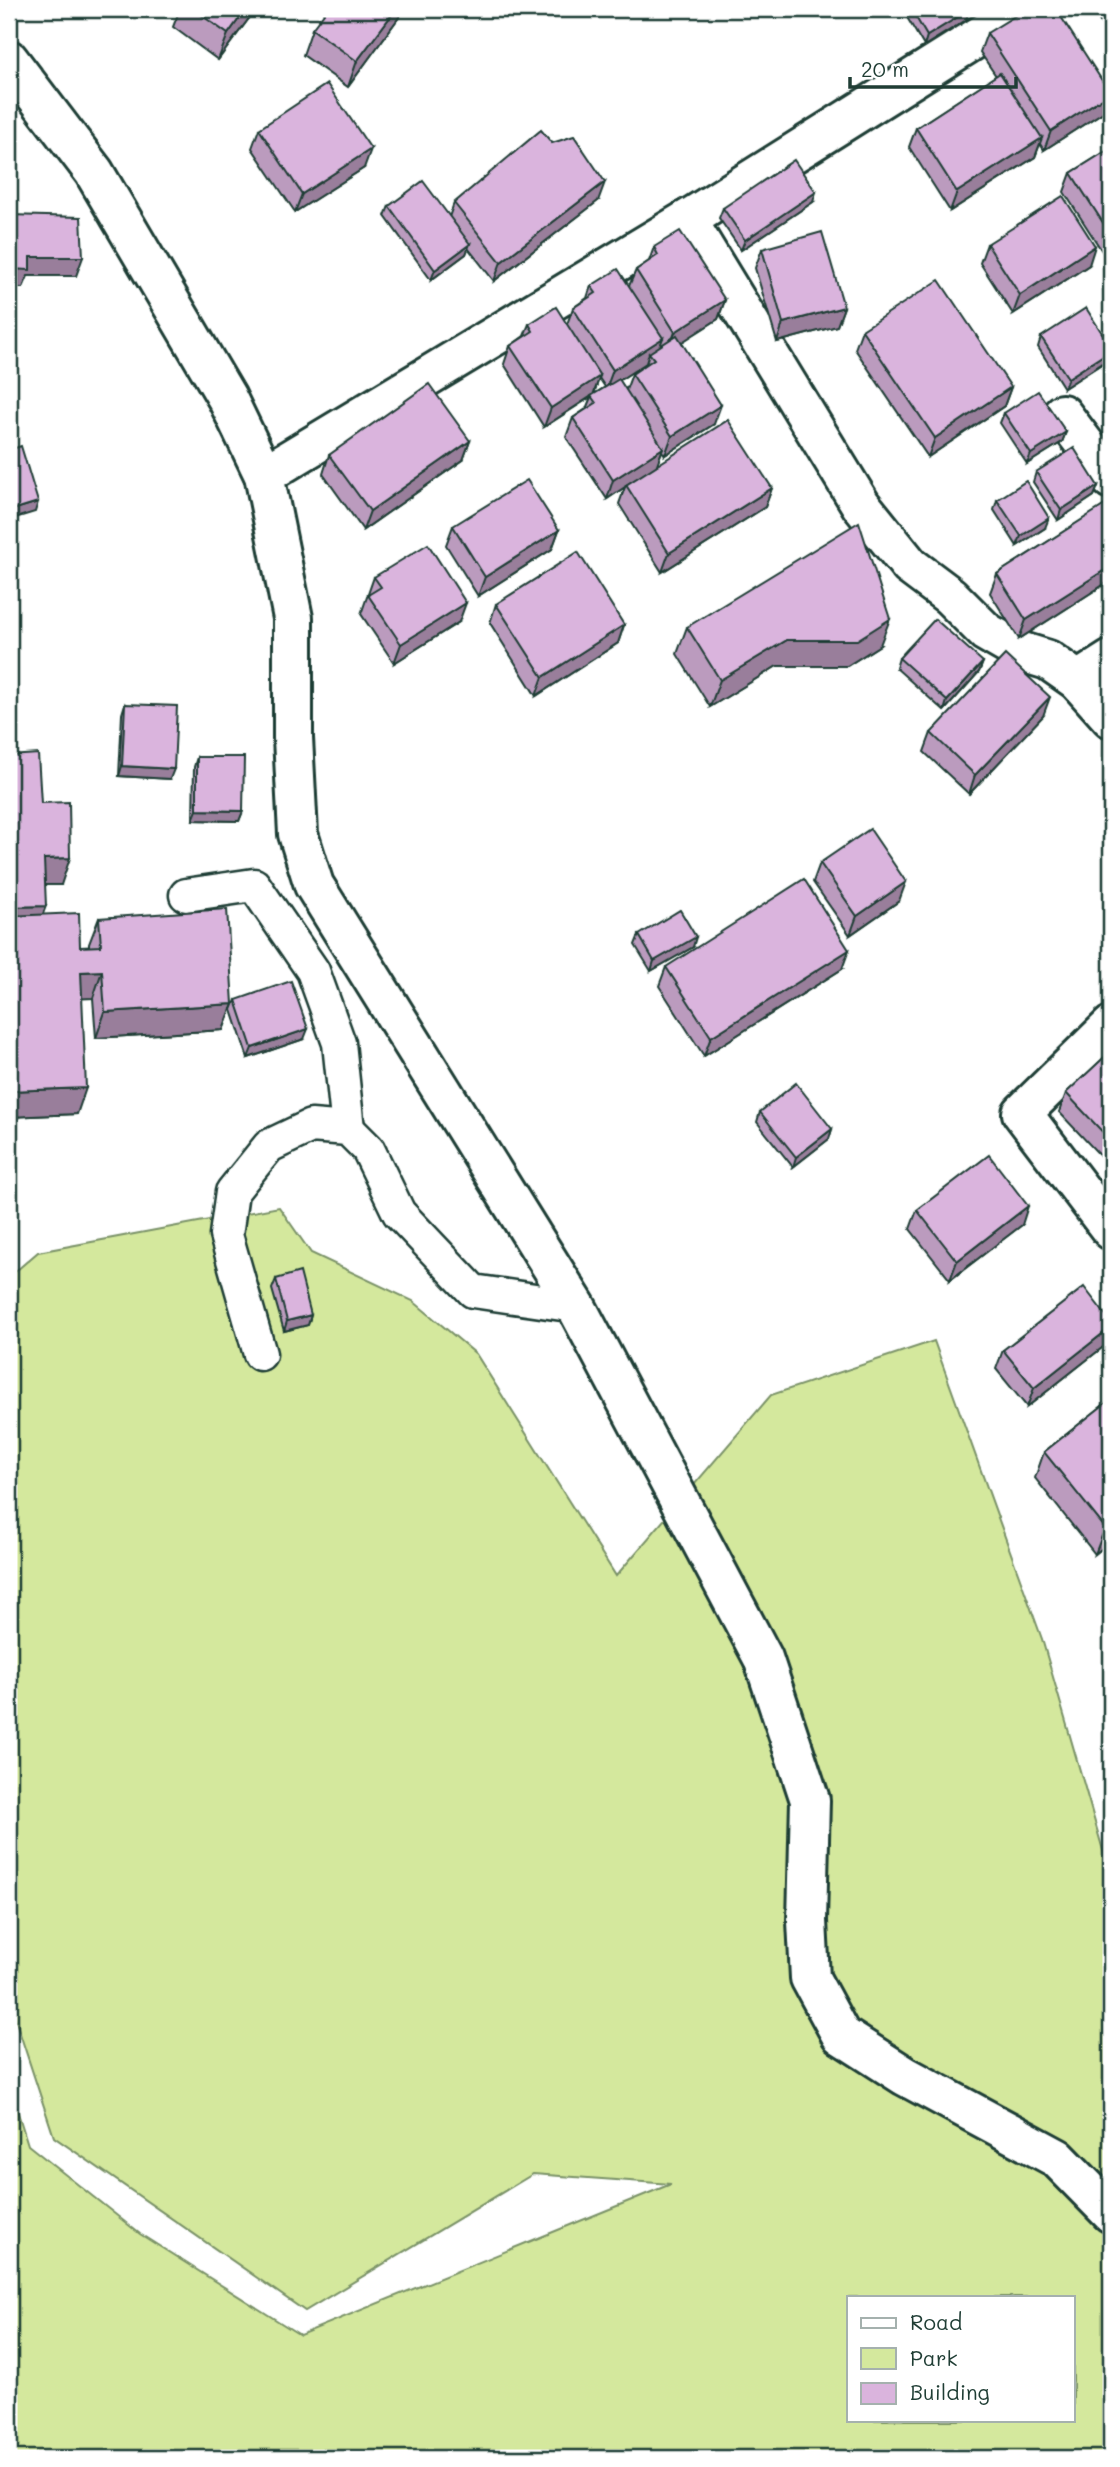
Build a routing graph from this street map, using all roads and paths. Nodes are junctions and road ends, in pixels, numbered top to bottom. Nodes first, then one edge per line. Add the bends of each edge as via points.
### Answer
1 (1023, 9) edge
2 (1067, 9) edge
3 (9, 60) edge
4 (1111, 75) edge
5 (687, 220) junction
6 (1062, 414) dead end
7 (264, 475) junction
8 (1111, 479) edge
9 (1111, 660) edge
10 (1078, 681) junction
11 (1111, 718) edge
12 (186, 895) dead end
13 (1111, 1026) edge
14 (348, 1129) junction
15 (1111, 1230) edge
16 (576, 1306) junction
17 (260, 1354) dead end
18 (1111, 2213) edge

1 - 5 street
2 - 4 street
3 - 7 street via 94,172 227,398
5 - 7 street
5 - 10 street via 861,505 911,566 950,596 985,632 1019,651 1048,660
6 - 8 street
7 - 16 street via 293,618 298,834 314,884
9 - 10 street
10 - 11 street
12 - 14 lane via 254,886 269,907 313,971 340,1043
13 - 15 street via 1021,1112
14 - 16 lane via 368,1149 399,1213 473,1292
14 - 17 lane via 312,1126 269,1146 232,1192 226,1235
16 - 18 street via 763,1658 810,1800 810,1978 841,2035 905,2076 1057,2158

